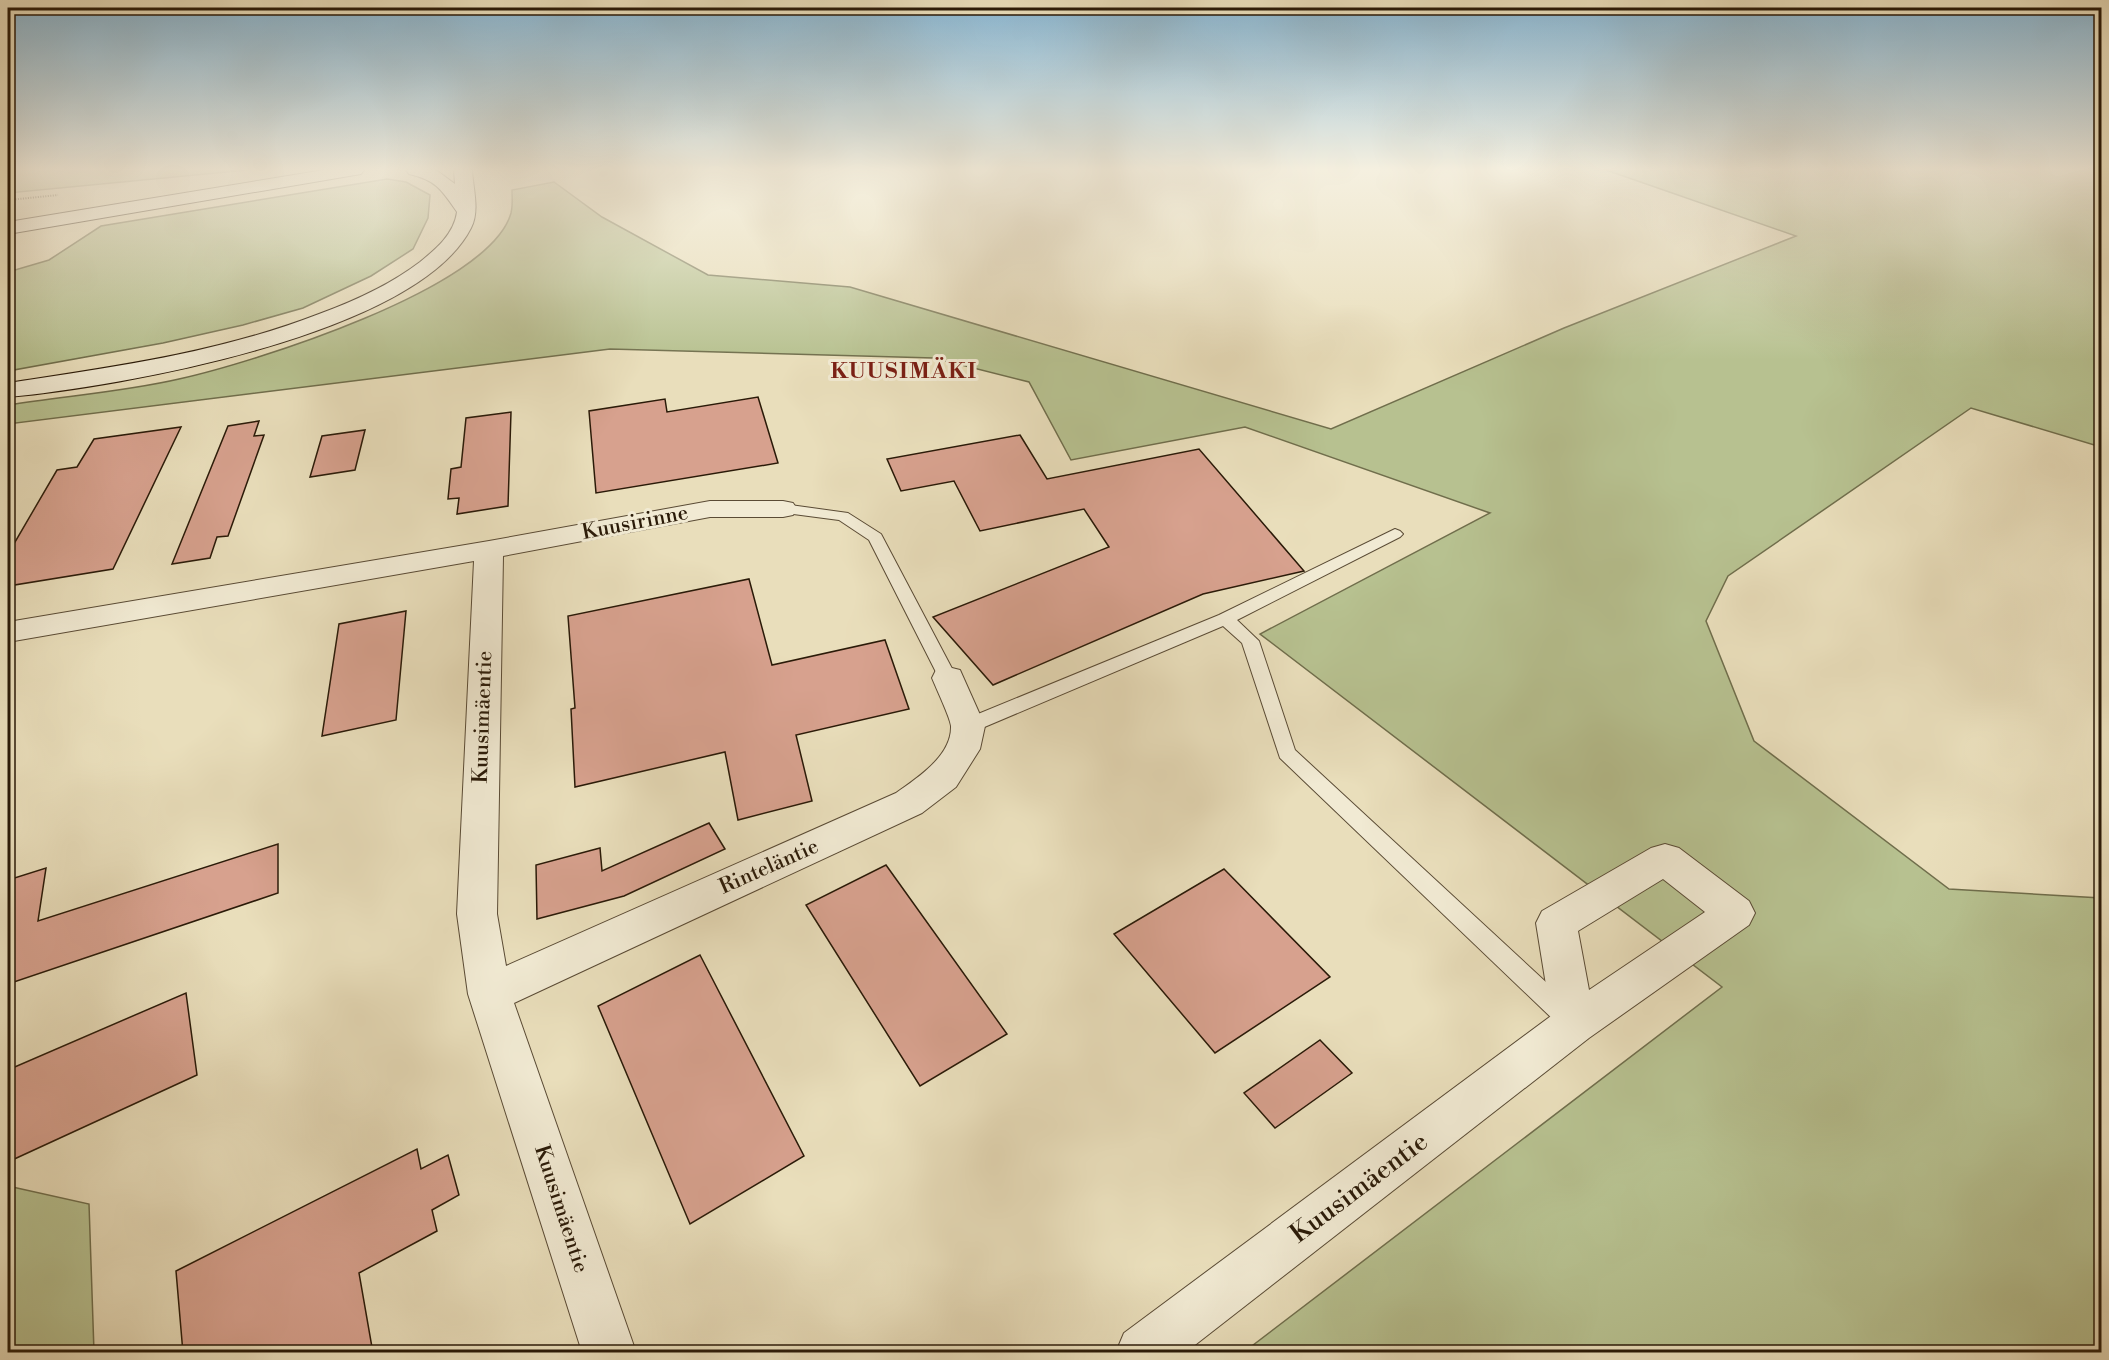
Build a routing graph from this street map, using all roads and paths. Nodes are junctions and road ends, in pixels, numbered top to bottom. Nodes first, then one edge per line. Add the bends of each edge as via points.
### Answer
1 (458, 233) edge
2 (8, 390) edge
3 (783, 509) joint
4 (1395, 534) dead end
5 (489, 550) junction
6 (1225, 619) junction
7 (8, 632) edge
8 (948, 678) joint
9 (969, 726) junction
10 (489, 994) junction
11 (1574, 1024) joint
12 (609, 1353) edge
13 (1143, 1353) edge

1 - 2 street via 435,260 408,281 289,333 132,373
3 - 5 street, Kuusirinne via 710,509
3 - 8 lane via 843,516 875,537
4 - 6 lane
5 - 7 street
5 - 10 street, Kuusimäentie via 477,914
6 - 9 lane
6 - 11 lane via 1250,641 1287,753
8 - 9 street
9 - 10 street, Rinteläntie via 962,749 943,778 909,802
10 - 12 street, Kuusimäentie
11 - 13 street, Kuusimäentie

